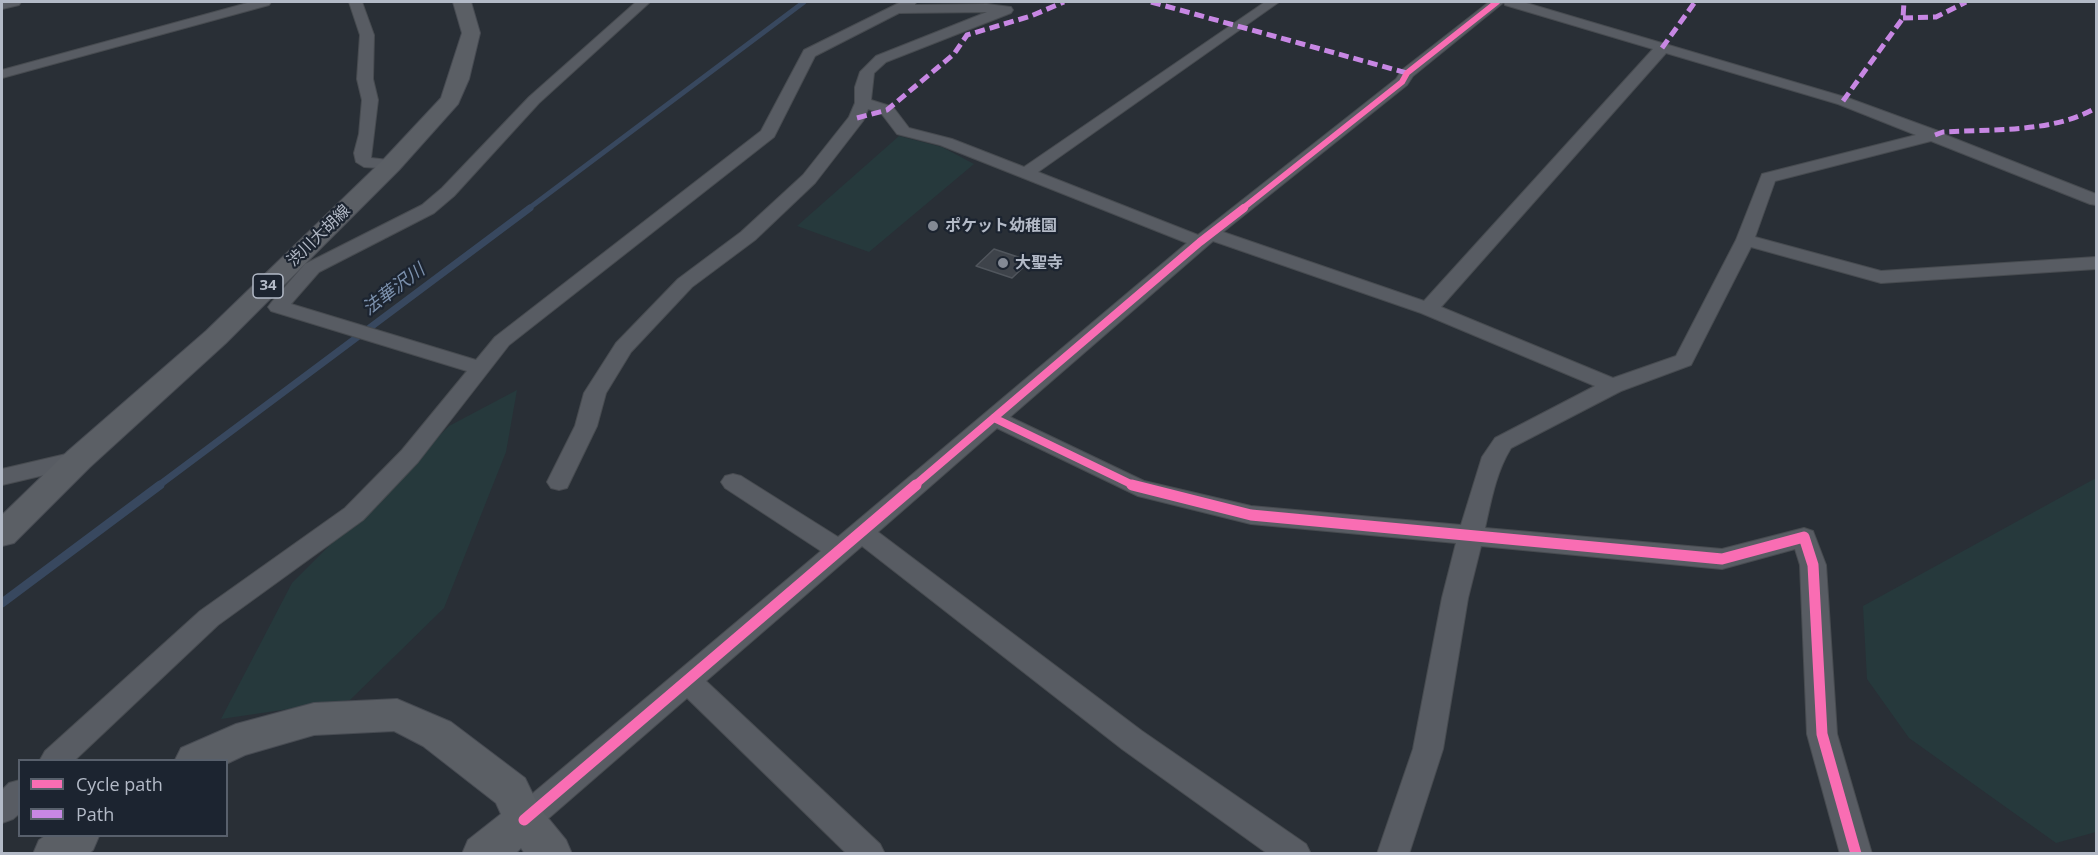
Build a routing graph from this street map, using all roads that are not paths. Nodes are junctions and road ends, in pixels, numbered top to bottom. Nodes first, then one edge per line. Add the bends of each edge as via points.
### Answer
1 (14, 2) edge
2 (264, 2) edge
3 (356, 2) edge
4 (462, 2) edge
5 (643, 2) edge
6 (1273, 2) edge
7 (1497, 2) edge
8 (1510, 2) edge
9 (2, 5) edge
10 (904, 5) edge
11 (1662, 48) junction
12 (2, 74) edge
13 (863, 103) junction
14 (1935, 135) junction
15 (391, 165) junction
16 (1024, 174) junction
17 (2097, 200) edge
18 (1205, 238) junction
19 (1745, 240) junction
20 (2097, 263) edge
21 (301, 266) junction
22 (1428, 309) junction
23 (481, 368) junction
24 (1613, 387) junction
25 (994, 418) junction
26 (78, 459) junction
27 (2, 477) edge
28 (559, 482) dead end
29 (733, 482) dead end
30 (861, 532) junction
31 (2, 534) edge
32 (1471, 535) junction
33 (840, 550) junction
34 (687, 680) junction
35 (55, 759) edge
36 (197, 759) edge
37 (18, 795) edge
38 (2, 810) edge
39 (524, 820) junction
40 (77, 837) edge
41 (54, 854) edge
42 (483, 854) edge
43 (551, 854) edge
44 (869, 854) edge
45 (1295, 854) edge
46 (1393, 854) edge
47 (1856, 854) edge

1 - 9 street
2 - 12 street
3 - 15 street via 367,35 365,79 370,100 362,153 364,162
4 - 15 main road, 渋川大胡線 / 34 via 471,33 451,100
5 - 21 street via 534,100 428,209
6 - 16 street
7 - 18 street
8 - 11 street
10 - 13 street via 1006,10 881,59 867,72
10 - 23 street via 809,53 768,134 502,341
11 - 14 street via 1843,101
11 - 22 street
13 - 16 street via 887,110 903,131 946,142
13 - 28 street via 857,118 809,179 748,236 685,282 623,348 594,393 586,426
14 - 17 street
14 - 19 street via 1768,178
15 - 21 main road, 渋川大胡線 / 34
16 - 18 street
18 - 22 street
18 - 25 street
19 - 20 street via 1881,277
19 - 24 street via 1684,360
21 - 23 street via 278,308
21 - 26 main road, 渋川大胡線 / 34
22 - 24 street
23 - 35 street via 410,456 354,514 209,618
24 - 32 street via 1503,443 1482,491
25 - 30 street
25 - 32 street via 1137,488 1251,515
26 - 27 street
26 - 31 main road, 渋川大胡線 / 34
29 - 33 street
30 - 33 street
30 - 45 street via 1132,740
32 - 46 street via 1455,598 1428,749
32 - 47 street via 1722,559 1804,537 1813,565 1822,734
33 - 34 street
34 - 39 street
34 - 44 street
36 - 39 main road via 236,741 314,719 397,715 437,734 511,791
37 - 38 street
39 - 42 main road
39 - 43 main road
40 - 41 main road

